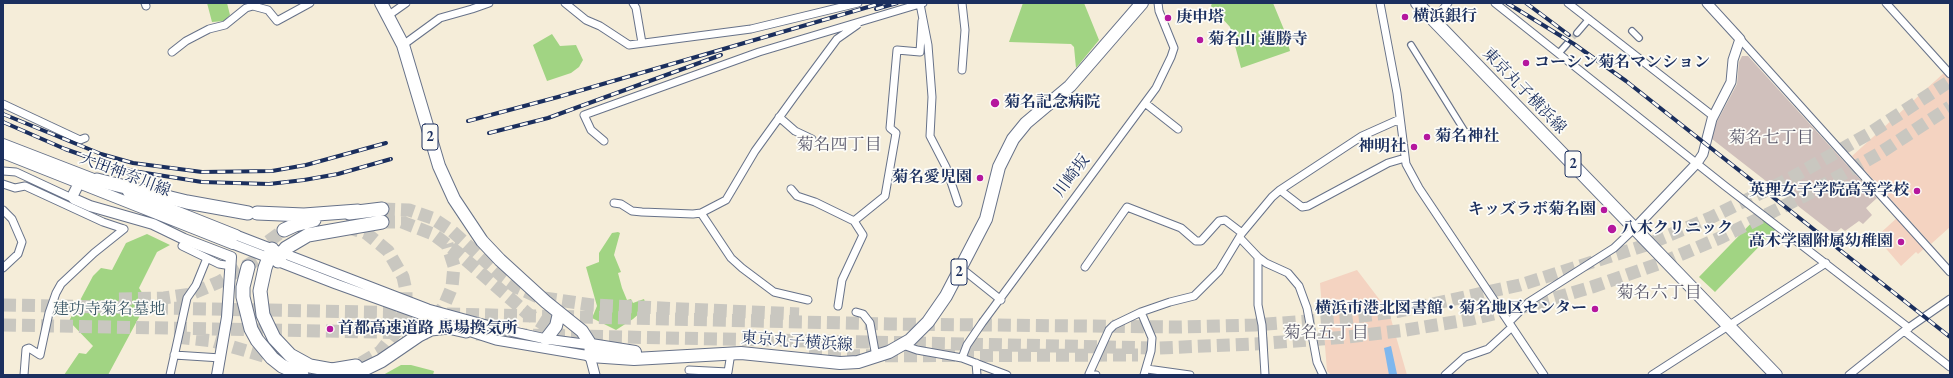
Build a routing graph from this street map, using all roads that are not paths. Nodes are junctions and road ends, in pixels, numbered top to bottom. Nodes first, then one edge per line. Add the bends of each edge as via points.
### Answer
1 (310, 3) edge
2 (382, 3) edge
3 (406, 3) edge
4 (489, 3) edge
5 (565, 3) edge
6 (633, 3) edge
7 (858, 3) edge
8 (921, 3) edge
9 (962, 3) edge
10 (1142, 3) edge
11 (1158, 3) edge
12 (1380, 3) edge
13 (1417, 3) edge
14 (1448, 3) edge
15 (1496, 3) edge
16 (1568, 3) edge
17 (1707, 3) edge
18 (1886, 3) edge
19 (389, 15) junction
20 (1589, 19) junction
21 (1434, 20) junction
22 (862, 21) junction
23 (922, 21) junction
24 (1632, 31) dead end
25 (1577, 33) tunnel mouth
26 (1639, 38) dead end
27 (1740, 39) junction
28 (642, 43) junction
29 (1567, 44) tunnel mouth
30 (403, 45) junction
31 (1411, 45) dead end
32 (172, 52) dead end
33 (1559, 53) junction
34 (962, 70) dead end
35 (1950, 74) edge
36 (1145, 103) junction
37 (3, 104) edge
38 (1713, 116) junction
39 (779, 118) junction
40 (1400, 118) junction
41 (1178, 129) dead end
42 (1467, 135) dead end
43 (84, 138) dead end
44 (812, 139) dead end
45 (604, 141) dead end
46 (3, 144) edge
47 (3, 153) edge
48 (1405, 158) junction
49 (1697, 163) junction
50 (3, 171) edge
51 (97, 180) junction
52 (78, 183) junction
53 (3, 184) edge
54 (791, 189) dead end
55 (1280, 190) junction
56 (74, 199) junction
57 (958, 202) dead end
58 (614, 203) dead end
59 (3, 210) edge
60 (358, 211) junction
61 (701, 213) junction
62 (854, 221) junction
63 (1635, 228) junction
64 (284, 230) tunnel mouth
65 (1241, 235) junction
66 (235, 239) junction
67 (182, 246) dead end
68 (275, 255) junction
69 (1258, 257) junction
70 (207, 258) junction
71 (1826, 263) junction
72 (231, 266) junction
73 (248, 267) tunnel mouth
74 (1085, 267) dead end
75 (3, 268) edge
76 (961, 268) junction
77 (1950, 272) edge
78 (1950, 299) edge
79 (808, 300) dead end
80 (1000, 300) junction
81 (838, 306) dead end
82 (856, 312) dead end
83 (1141, 312) junction
84 (559, 313) junction
85 (1510, 325) junction
86 (1728, 326) junction
87 (1907, 329) junction
88 (466, 331) junction
89 (546, 339) junction
90 (903, 345) junction
91 (590, 351) junction
92 (731, 353) junction
93 (174, 355) junction
94 (221, 358) junction
95 (876, 358) junction
96 (962, 358) junction
97 (976, 363) junction
98 (1950, 367) edge
99 (354, 370) edge
100 (689, 370) dead end
101 (1146, 372) edge
102 (24, 375) edge
103 (170, 375) edge
104 (218, 375) edge
105 (302, 375) edge
106 (595, 375) edge
107 (977, 375) edge
108 (1007, 375) edge
109 (1096, 375) edge
110 (1190, 375) edge
111 (1265, 375) edge
112 (1322, 375) edge
113 (1445, 375) edge
114 (1544, 375) edge
115 (1652, 375) edge
116 (1776, 375) edge
117 (1849, 375) edge

1 - 32 street via 277,21 268,10 253,6 246,8 225,25 209,28
2 - 19 main road, 2
3 - 19 street
4 - 30 street via 440,18
5 - 28 street via 586,20 629,45
6 - 28 street
7 - 28 street via 751,28
8 - 22 street
8 - 23 street
9 - 34 street via 965,30
10 - 76 main road, 東京丸子横浜線 / 2 via 1070,86 1026,123 1013,139 999,168 986,219
11 - 36 street, 川崎坂 via 1174,48 1156,88
12 - 40 street
13 - 21 main road, 東京丸子横浜線 / 2
14 - 21 street
15 - 33 street
16 - 20 street
17 - 27 street
18 - 35 street
19 - 30 main road, 2
20 - 25 street
20 - 38 street
21 - 63 main road, 東京丸子横浜線 / 2
22 - 39 street via 837,39
22 - 45 street via 759,52 584,115 591,130
23 - 57 street via 928,46 932,97 930,136 946,167
23 - 62 street via 920,52 897,50 890,128 896,133 885,196
24 - 26 street
27 - 38 street via 1733,60 1731,82
27 - 77 street
29 - 33 street
30 - 84 main road, 2 via 439,166 454,199 482,241 524,284
31 - 42 street
33 - 49 street
36 - 41 street
36 - 80 street, 川崎坂
37 - 43 street via 80,140
38 - 49 street via 1703,154
39 - 44 street via 795,131
39 - 61 street via 755,151 726,200
40 - 48 street
40 - 55 street via 1362,136
46 - 51 main road, 大田神奈川線
47 - 52 main road, 大田神奈川線
48 - 55 street via 1388,164 1308,206 1302,207
48 - 85 street via 1418,188
49 - 63 street
49 - 71 street
50 - 56 street via 16,172
51 - 60 highway via 187,202 253,213 304,215
51 - 66 main road, 大田神奈川線
52 - 56 main road, 大田神奈川線
52 - 66 main road, 大田神奈川線
53 - 102 street via 15,188 25,186 124,229 61,284 49,313 40,355 29,348 26,349
54 - 62 street via 798,196
55 - 65 street
56 - 72 main road via 153,224 231,257
58 - 61 street via 642,212
59 - 75 street via 12,219 22,242 18,254
60 - 64 highway via 308,221
60 - 68 highway via 382,215 308,234
61 - 79 street via 731,258 742,268 774,292
62 - 81 street via 863,235 842,280
63 - 85 street via 1614,248 1529,302
63 - 86 main road, 東京丸子横浜線 / 2
65 - 69 street
65 - 74 street via 1226,220 1218,220 1201,241 1196,241 1181,228 1127,207
65 - 83 street via 1219,271 1194,296
66 - 68 street
67 - 70 street
68 - 88 street via 399,308
68 - 89 street via 428,309
68 - 99 highway via 262,279 261,302 274,338 290,355 310,366
69 - 111 street via 1258,305 1262,324
69 - 112 street via 1288,273 1299,286 1307,308 1317,362
70 - 72 street
70 - 93 street via 196,285 187,298
71 - 86 street
71 - 87 street
72 - 94 main road
73 - 105 highway via 243,297 251,329 272,358 282,366
76 - 80 street
76 - 90 main road, 東京丸子横浜線 / 2 via 932,317 919,333
78 - 87 street
80 - 96 street, 川崎坂 via 967,345
82 - 95 street via 863,314 870,323
83 - 101 street via 1152,338
83 - 109 street via 1109,330 1089,374
84 - 89 main road via 556,326
84 - 91 main road, 2 via 582,331
85 - 113 street via 1488,349 1465,357
85 - 114 street
86 - 115 street
86 - 116 main road, 東京丸子横浜線 / 2
87 - 98 street
87 - 117 street
88 - 91 street via 502,341
88 - 99 highway via 448,327 431,329 381,361
89 - 91 street
90 - 95 main road, 東京丸子横浜線 / 2
90 - 96 street
91 - 92 main road, 東京丸子横浜線 / 2 via 634,359
91 - 106 street
92 - 95 main road, 東京丸子横浜線 / 2 via 840,363
92 - 100 street via 728,372
93 - 94 street
93 - 103 street
94 - 104 main road
96 - 97 street
97 - 107 street
97 - 108 street
101 - 110 street

